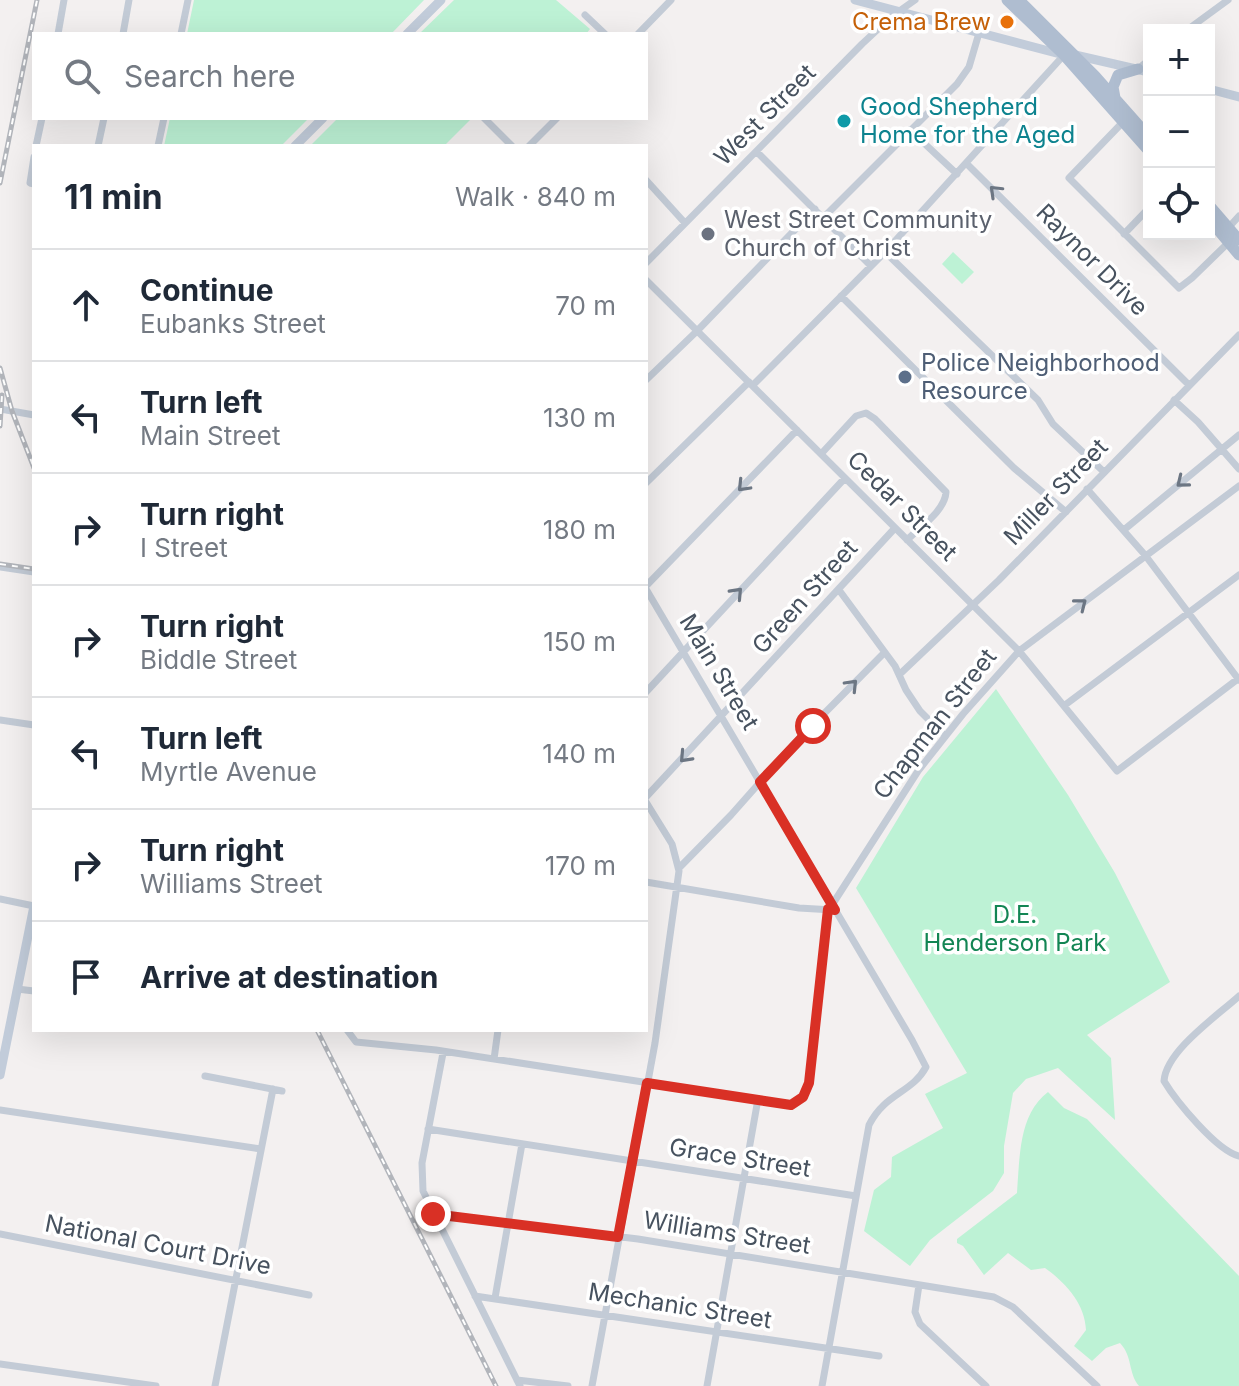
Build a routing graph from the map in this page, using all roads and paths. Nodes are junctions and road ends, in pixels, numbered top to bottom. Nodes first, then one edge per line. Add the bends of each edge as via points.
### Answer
1 (64, 0) edge
2 (129, 0) edge
3 (188, 0) edge
4 (441, 0) edge
5 (671, 0) edge
6 (855, 0) edge
7 (915, 0) edge
8 (1007, 0) edge
9 (1019, 0) edge
10 (1228, 0) edge
11 (901, 12) junction
12 (585, 15) dead end
13 (1195, 24) edge
14 (58, 32) edge
15 (123, 32) edge
16 (181, 32) edge
17 (409, 32) edge
18 (603, 32) edge
19 (640, 32) edge
20 (979, 33) junction
21 (1069, 55) junction
22 (1143, 71) edge
23 (1143, 71) edge
24 (1215, 91) edge
25 (1239, 97) edge
26 (1115, 99) junction
27 (42, 120) edge
28 (104, 120) edge
29 (164, 120) edge
30 (321, 120) edge
31 (486, 120) edge
32 (555, 120) edge
33 (1123, 122) junction
34 (910, 130) junction
35 (1143, 130) edge
36 (36, 144) edge
37 (98, 144) edge
38 (158, 144) edge
39 (297, 144) edge
40 (510, 144) edge
41 (531, 144) edge
42 (1143, 144) edge
43 (757, 152) junction
44 (967, 164) junction
45 (957, 174) junction
46 (648, 182) edge
47 (815, 209) junction
48 (1215, 212) edge
49 (1143, 214) edge
50 (1239, 216) edge
51 (824, 217) junction
52 (685, 223) junction
53 (1215, 224) edge
54 (1229, 227) junction
55 (1124, 234) junction
56 (1234, 241) edge
57 (885, 252) junction
58 (1239, 255) edge
59 (648, 261) edge
60 (871, 266) junction
61 (648, 282) edge
62 (841, 296) junction
63 (697, 331) junction
64 (1239, 335) edge
65 (648, 378) edge
66 (751, 384) junction
67 (1189, 385) junction
68 (1174, 400) junction
69 (0, 409) edge
70 (32, 415) edge
71 (797, 430) junction
72 (1239, 435) edge
73 (1222, 449) junction
74 (821, 454) junction
75 (1239, 469) edge
76 (1104, 472) junction
77 (845, 478) junction
78 (648, 481) edge
79 (1239, 486) edge
80 (1087, 489) junction
81 (1066, 512) junction
82 (895, 528) junction
83 (1125, 529) junction
84 (907, 540) junction
85 (1145, 555) junction
86 (0, 567) edge
87 (32, 572) edge
88 (1239, 575) edge
89 (648, 585) edge
90 (648, 590) edge
91 (839, 590) junction
92 (974, 605) junction
93 (1188, 612) junction
94 (683, 651) junction
95 (1019, 651) junction
96 (884, 653) junction
97 (900, 674) junction
98 (1239, 679) edge
99 (648, 690) edge
100 (1065, 705) junction
101 (723, 717) junction
102 (0, 720) edge
103 (32, 725) edge
104 (945, 736) junction
105 (760, 782) junction
106 (648, 798) edge
107 (648, 803) edge
108 (679, 868) junction
109 (648, 882) edge
110 (676, 888) junction
111 (0, 899) edge
112 (32, 906) edge
113 (832, 908) junction
114 (32, 916) edge
115 (17, 989) junction
116 (32, 991) edge
117 (1239, 996) edge
118 (348, 1032) edge
119 (498, 1032) edge
120 (443, 1053) junction
121 (2, 1057) edge
122 (494, 1059) junction
123 (0, 1075) edge
124 (205, 1076) dead end
125 (647, 1083) junction
126 (758, 1099) junction
127 (0, 1110) edge
128 (428, 1129) junction
129 (522, 1144) junction
130 (261, 1149) junction
131 (1238, 1156) edge
132 (632, 1162) junction
133 (743, 1180) junction
134 (856, 1196) junction
135 (433, 1214) junction
136 (509, 1222) junction
137 (0, 1234) edge
138 (618, 1237) junction
139 (731, 1254) junction
140 (843, 1272) junction
141 (234, 1280) junction
142 (919, 1285) junction
143 (309, 1295) dead end
144 (475, 1296) junction
145 (495, 1298) junction
146 (605, 1314) junction
147 (717, 1332) junction
148 (829, 1348) junction
149 (879, 1356) dead end
150 (0, 1364) edge
151 (519, 1383) edge
152 (156, 1386) edge
153 (215, 1386) edge
154 (568, 1386) edge
155 (592, 1386) edge
156 (707, 1386) edge
157 (822, 1386) edge
158 (986, 1386) edge
159 (1097, 1386) edge

1 - 14 street
2 - 15 street
3 - 16 street
4 - 17 street
5 - 19 street
6 - 11 street
7 - 11 street, West Street
8 - 21 main road
9 - 21 main road
10 - 13 street
11 - 20 street
11 - 43 street, West Street via 862,44
12 - 18 street
20 - 21 street
20 - 34 street via 969,67
21 - 22 street
21 - 26 main road
21 - 33 main road
21 - 44 street
23 - 26 main road via 1118,75
24 - 25 street
26 - 35 main road
27 - 36 street
28 - 37 street
29 - 38 street
30 - 39 street
31 - 40 street
32 - 41 street
33 - 42 main road
33 - 55 street via 1069,178
34 - 45 street
34 - 51 street
43 - 47 street
43 - 52 street, West Street
44 - 45 street
67 -> 44 street, Raynor Drive
45 - 57 street
46 - 52 street
47 - 51 street
47 - 63 street
48 - 54 main road
49 - 55 street
50 - 54 street
51 - 60 street
52 - 59 street, West Street
53 - 56 main road
54 - 56 main road
55 - 56 street via 1179,288
56 - 58 main road
57 - 60 street
57 - 76 street via 1038,400 1053,424
60 - 62 street
61 - 63 street, Cedar Street
62 - 66 street
62 - 81 street via 1014,468
63 - 65 street
63 - 66 street, Cedar Street
64 - 67 street, Miller Street
66 - 71 street, Cedar Street
66 - 78 street
67 - 68 street, Miller Street
68 - 73 street
68 - 76 street, Miller Street
69 - 70 street
71 - 74 street, Cedar Street
71 -> 89 street
72 - 73 street
73 - 75 street
73 -> 83 street
74 - 77 street, Cedar Street
74 - 84 street via 856,416 866,413 875,419 946,492 940,508
76 - 80 street, Miller Street
77 - 82 street, Cedar Street
94 -> 77 street
79 - 85 street, Chapman Street
80 - 81 street, Miller Street
80 - 83 street
81 - 92 street, Miller Street
82 - 84 street, Cedar Street
82 - 91 street, Green Street
83 - 85 street
84 - 92 street, Cedar Street
85 - 93 street
95 -> 85 street, Chapman Street
86 - 87 street
88 - 93 street
90 - 94 street, Main Street
91 - 96 street
91 - 101 street, Green Street
92 - 95 street, Cedar Street
92 - 97 street, Miller Street
93 - 98 street
93 - 100 street
94 - 99 street
94 - 101 street, Main Street
95 - 100 street, Cedar Street
95 - 104 street, Chapman Street
96 - 97 street
105 -> 96 street
97 - 104 street via 920,711
98 - 100 street, Cedar Street via 1117,771
101 - 105 street, Main Street
101 -> 106 street, Green Street
102 - 103 street
104 - 113 street, Chapman Street via 896,802
105 - 108 street
105 - 113 street, Main Street
107 - 108 street via 672,844
108 - 110 street
109 - 110 street
110 - 113 street via 799,908
110 - 125 street
111 - 112 street
113 - 126 street via 809,1083 791,1105
113 - 134 street, Main Street via 926,1067 919,1078 881,1104 869,1125
114 - 115 street
115 - 116 street
115 - 121 street
117 - 131 street via 1176,1054 1165,1074 1167,1085 1189,1113
118 - 120 street via 356,1042
119 - 122 street
120 - 122 street
120 - 128 street
121 - 123 street
122 - 125 street
124 - 130 street via 278,1090
125 - 126 street
125 - 132 street
126 - 133 street
127 - 130 street
128 - 129 street, Grace Street
128 - 135 street via 421,1177
129 - 132 street, Grace Street
129 - 136 street
130 - 141 street
132 - 133 street, Grace Street
132 - 138 street
133 - 134 street, Grace Street
133 - 139 street
134 - 140 street
135 - 136 street, Williams Street
135 - 144 street
136 - 138 street, Williams Street
136 - 145 street
137 - 141 street, National Court Drive
138 - 139 street, Williams Street
138 - 146 street
139 - 140 street, Williams Street
139 - 147 street
140 - 142 street, Williams Street
140 - 148 street
141 - 143 street, National Court Drive
141 - 153 street
142 - 158 street via 915,1312 920,1324
142 - 159 street, Williams Street via 1007,1303
144 - 145 street, Mechanic Street
144 - 151 street
145 - 146 street, Mechanic Street
146 - 147 street, Mechanic Street
146 - 155 street
147 - 148 street, Mechanic Street
147 - 156 street
148 - 149 street, Mechanic Street
148 - 157 street
150 - 152 street
151 - 154 street

